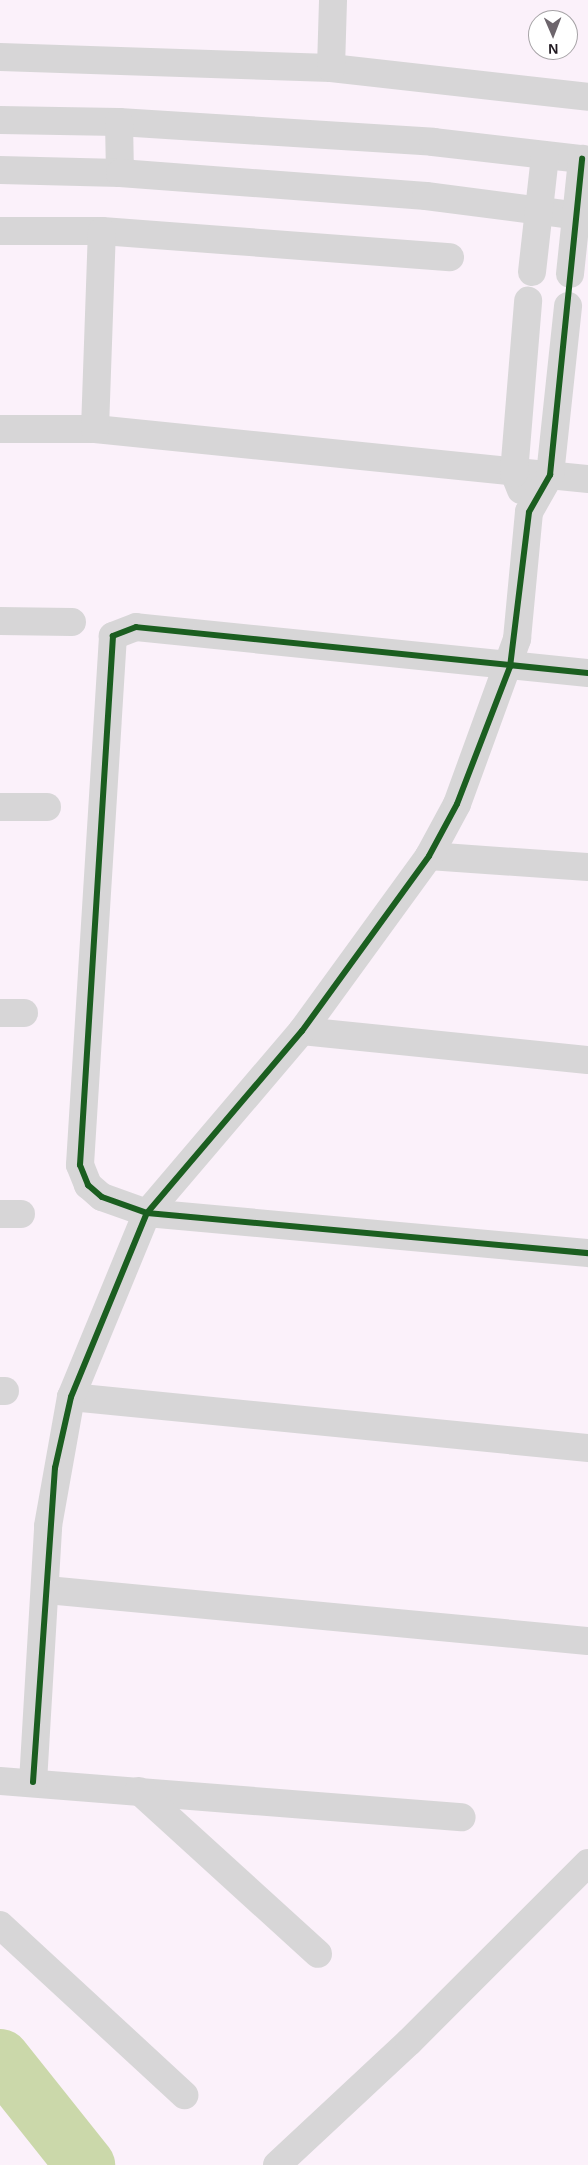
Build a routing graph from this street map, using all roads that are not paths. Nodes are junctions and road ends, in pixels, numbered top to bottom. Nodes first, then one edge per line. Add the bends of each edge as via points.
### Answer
1 (333, 0) edge
2 (0, 57) edge
3 (331, 68) junction
4 (588, 97) edge
5 (0, 120) edge
6 (119, 122) junction
7 (545, 156) junction
8 (585, 160) edge
9 (0, 170) edge
10 (120, 173) junction
11 (536, 211) junction
12 (582, 216) edge
13 (0, 231) edge
14 (102, 231) junction
15 (450, 257) dead end
16 (532, 272) dead end
17 (570, 274) dead end
18 (95, 428) junction
19 (0, 429) edge
20 (514, 472) junction
21 (550, 475) junction
22 (588, 479) edge
23 (530, 512) junction
24 (0, 621) edge
25 (72, 622) dead end
26 (510, 667) junction
27 (588, 673) edge
28 (0, 807) edge
29 (47, 807) dead end
30 (429, 856) junction
31 (588, 867) edge
32 (302, 1031) junction
33 (588, 1060) edge
34 (147, 1213) junction
35 (588, 1252) edge
36 (71, 1397) junction
37 (588, 1448) edge
38 (47, 1590) junction
39 (588, 1641) edge
40 (0, 1781) edge
41 (33, 1782) junction
42 (139, 1791) junction
43 (462, 1817) dead end
44 (588, 1863) edge
45 (0, 1925) edge
46 (318, 1954) dead end
47 (184, 2095) dead end
48 (277, 2165) edge

1 - 3 street
2 - 3 street
3 - 4 street
5 - 6 street
6 - 7 street via 433,142
6 - 10 street
7 - 8 street
7 - 11 street
8 - 12 street
9 - 10 street
10 - 11 street via 426,196
11 - 12 street
11 - 16 street
12 - 17 street
13 - 14 street
14 - 15 street
14 - 18 street
18 - 19 street
18 - 20 street
20 - 21 street
20 - 21 street via 527,313 566,317
20 - 23 street
21 - 22 street
21 - 23 street
23 - 26 street
24 - 25 street
26 - 27 street
26 - 30 street via 457,804
26 - 34 street via 136,627 113,636 80,1165 88,1185 102,1197
28 - 29 street
30 - 31 street
30 - 32 street
32 - 33 street
32 - 34 street
34 - 35 street
34 - 36 street
36 - 37 street
36 - 38 street via 48,1526
38 - 39 street
38 - 41 street
40 - 41 street
41 - 42 street
42 - 43 street
42 - 46 street
44 - 48 street via 409,2042
45 - 47 street

